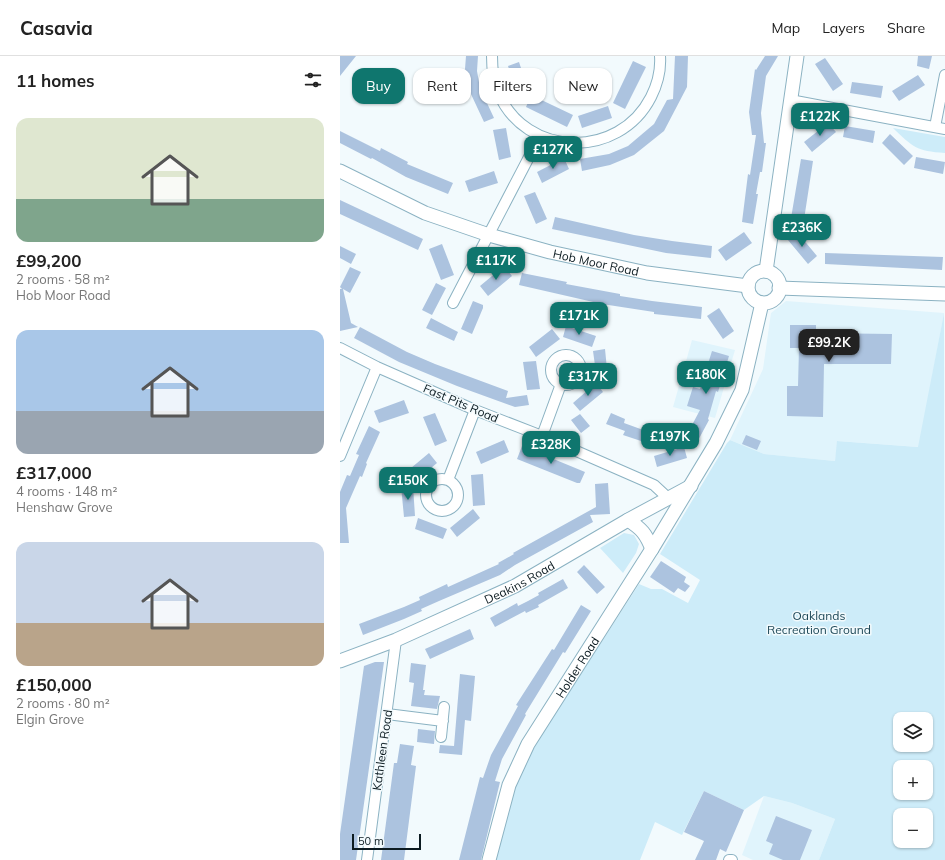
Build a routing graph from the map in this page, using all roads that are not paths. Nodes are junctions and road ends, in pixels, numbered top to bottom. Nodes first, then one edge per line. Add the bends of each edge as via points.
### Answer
1 (492, 56) edge
2 (660, 56) edge
3 (797, 56) edge
4 (945, 75) edge
5 (790, 100) junction
6 (940, 128) edge
7 (540, 136) junction
8 (340, 171) edge
9 (489, 235) junction
10 (766, 271) junction
11 (748, 286) junction
12 (780, 288) junction
13 (945, 294) edge
14 (453, 303) dead end
15 (762, 303) junction
16 (340, 348) edge
17 (377, 367) junction
18 (561, 384) dead end
19 (475, 410) junction
20 (542, 436) junction
21 (340, 456) edge
22 (448, 480) dead end
23 (691, 486) junction
24 (668, 498) junction
25 (628, 520) junction
26 (652, 549) junction
27 (396, 640) junction
28 (340, 661) edge
29 (444, 707) dead end
30 (387, 714) junction
31 (443, 720) junction
32 (441, 737) dead end
33 (367, 860) edge
34 (489, 860) edge

1 - 7 street via 492,72 498,92 508,110 522,125
2 - 7 street via 656,86 646,107 630,125 609,137 586,143 562,143
3 - 5 street
4 - 6 street
5 - 6 street
5 - 10 street
7 - 9 street
8 - 9 street, Hob Moor Road via 425,213
9 - 11 street, Hob Moor Road via 550,252 648,273
9 - 14 street
10 - 11 street via 753,275
10 - 12 street via 777,278
11 - 15 street via 750,296
12 - 13 street
12 - 15 street via 774,299
15 - 23 street, Holder Road via 742,390
16 - 17 street, Fast Pits Road
17 - 19 street, Fast Pits Road
17 - 21 street
18 - 20 street
19 - 20 street, Fast Pits Road
19 - 22 street
20 - 24 street, Fast Pits Road via 654,485
23 - 24 street, Deakins Road
23 - 26 street, Holder Road
24 - 25 street, Deakins Road
25 - 26 street via 640,528
25 - 27 street, Deakins Road via 515,586
26 - 34 street, Holder Road via 528,744 509,786
27 - 28 street, Deakins Road
27 - 30 street, Kathleen Road
29 - 31 street
30 - 31 street
30 - 33 street, Kathleen Road
31 - 32 street

